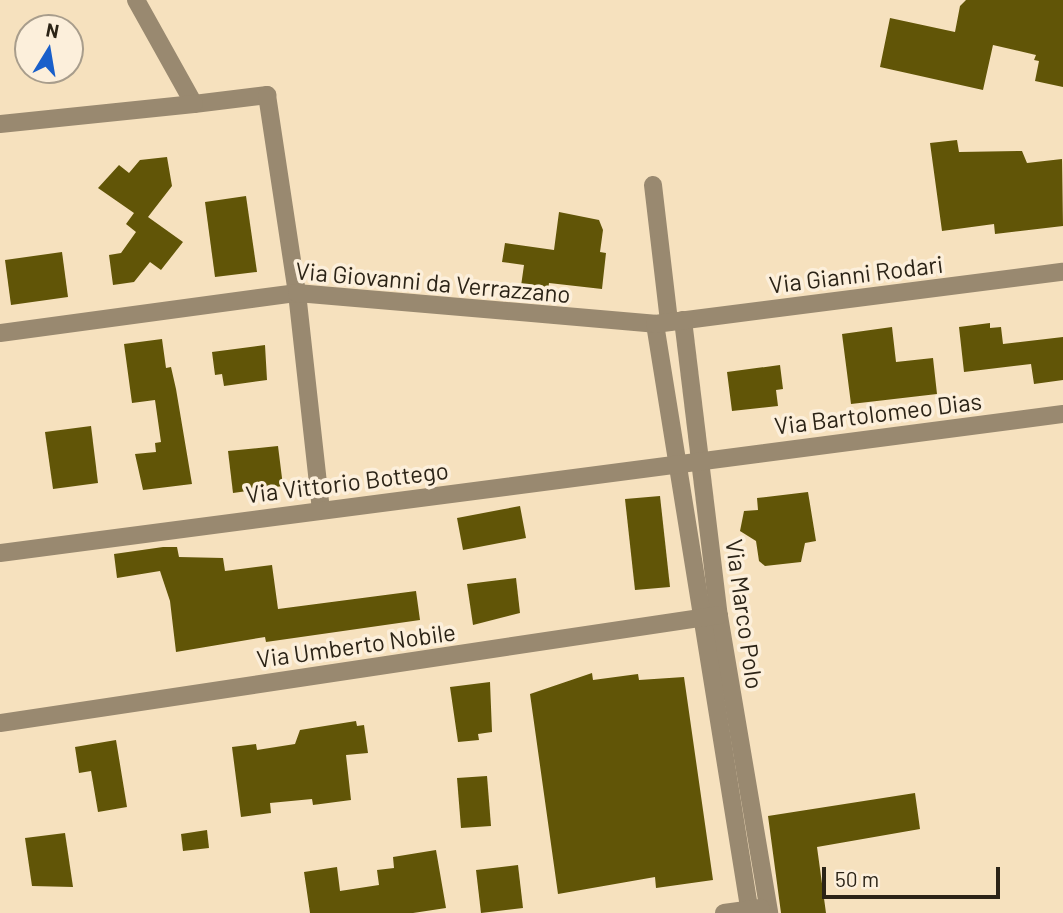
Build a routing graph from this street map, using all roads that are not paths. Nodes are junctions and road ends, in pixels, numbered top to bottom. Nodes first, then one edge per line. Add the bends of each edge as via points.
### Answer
1 (136, 0) edge
2 (194, 104) junction
3 (0, 124) edge
4 (653, 185) dead end
5 (1063, 272) edge
6 (298, 293) junction
7 (669, 322) junction
8 (0, 333) edge
9 (1063, 414) edge
10 (700, 461) junction
11 (676, 464) junction
12 (321, 509) junction
13 (0, 553) edge
14 (719, 615) junction
15 (701, 619) junction
16 (0, 723) edge
17 (768, 910) edge
18 (750, 911) edge
19 (724, 913) edge

1 - 2 street
2 - 3 street
2 - 6 street via 267,95
4 - 7 street, Via Marco Polo
5 - 7 street, Via Gianni Rodari
6 - 7 street, Via Giovanni da Verrazzano
6 - 8 street, Via Giovanni da Verrazzano
6 - 12 street
7 - 10 street, Via Marco Polo
7 - 11 street, Via Marco Polo
9 - 10 street, Via Bartolomeo Dias
10 - 11 street, Via Vittorio Bottego
10 - 14 street, Via Marco Polo
11 - 12 street, Via Vittorio Bottego
11 - 15 street, Via Marco Polo
12 - 13 street, Via Vittorio Bottego
14 - 15 street, Via Umberto Nobile
14 - 17 street, Via Marco Polo
15 - 16 street, Via Umberto Nobile
15 - 18 street, Via Marco Polo
17 - 18 street
18 - 19 street

